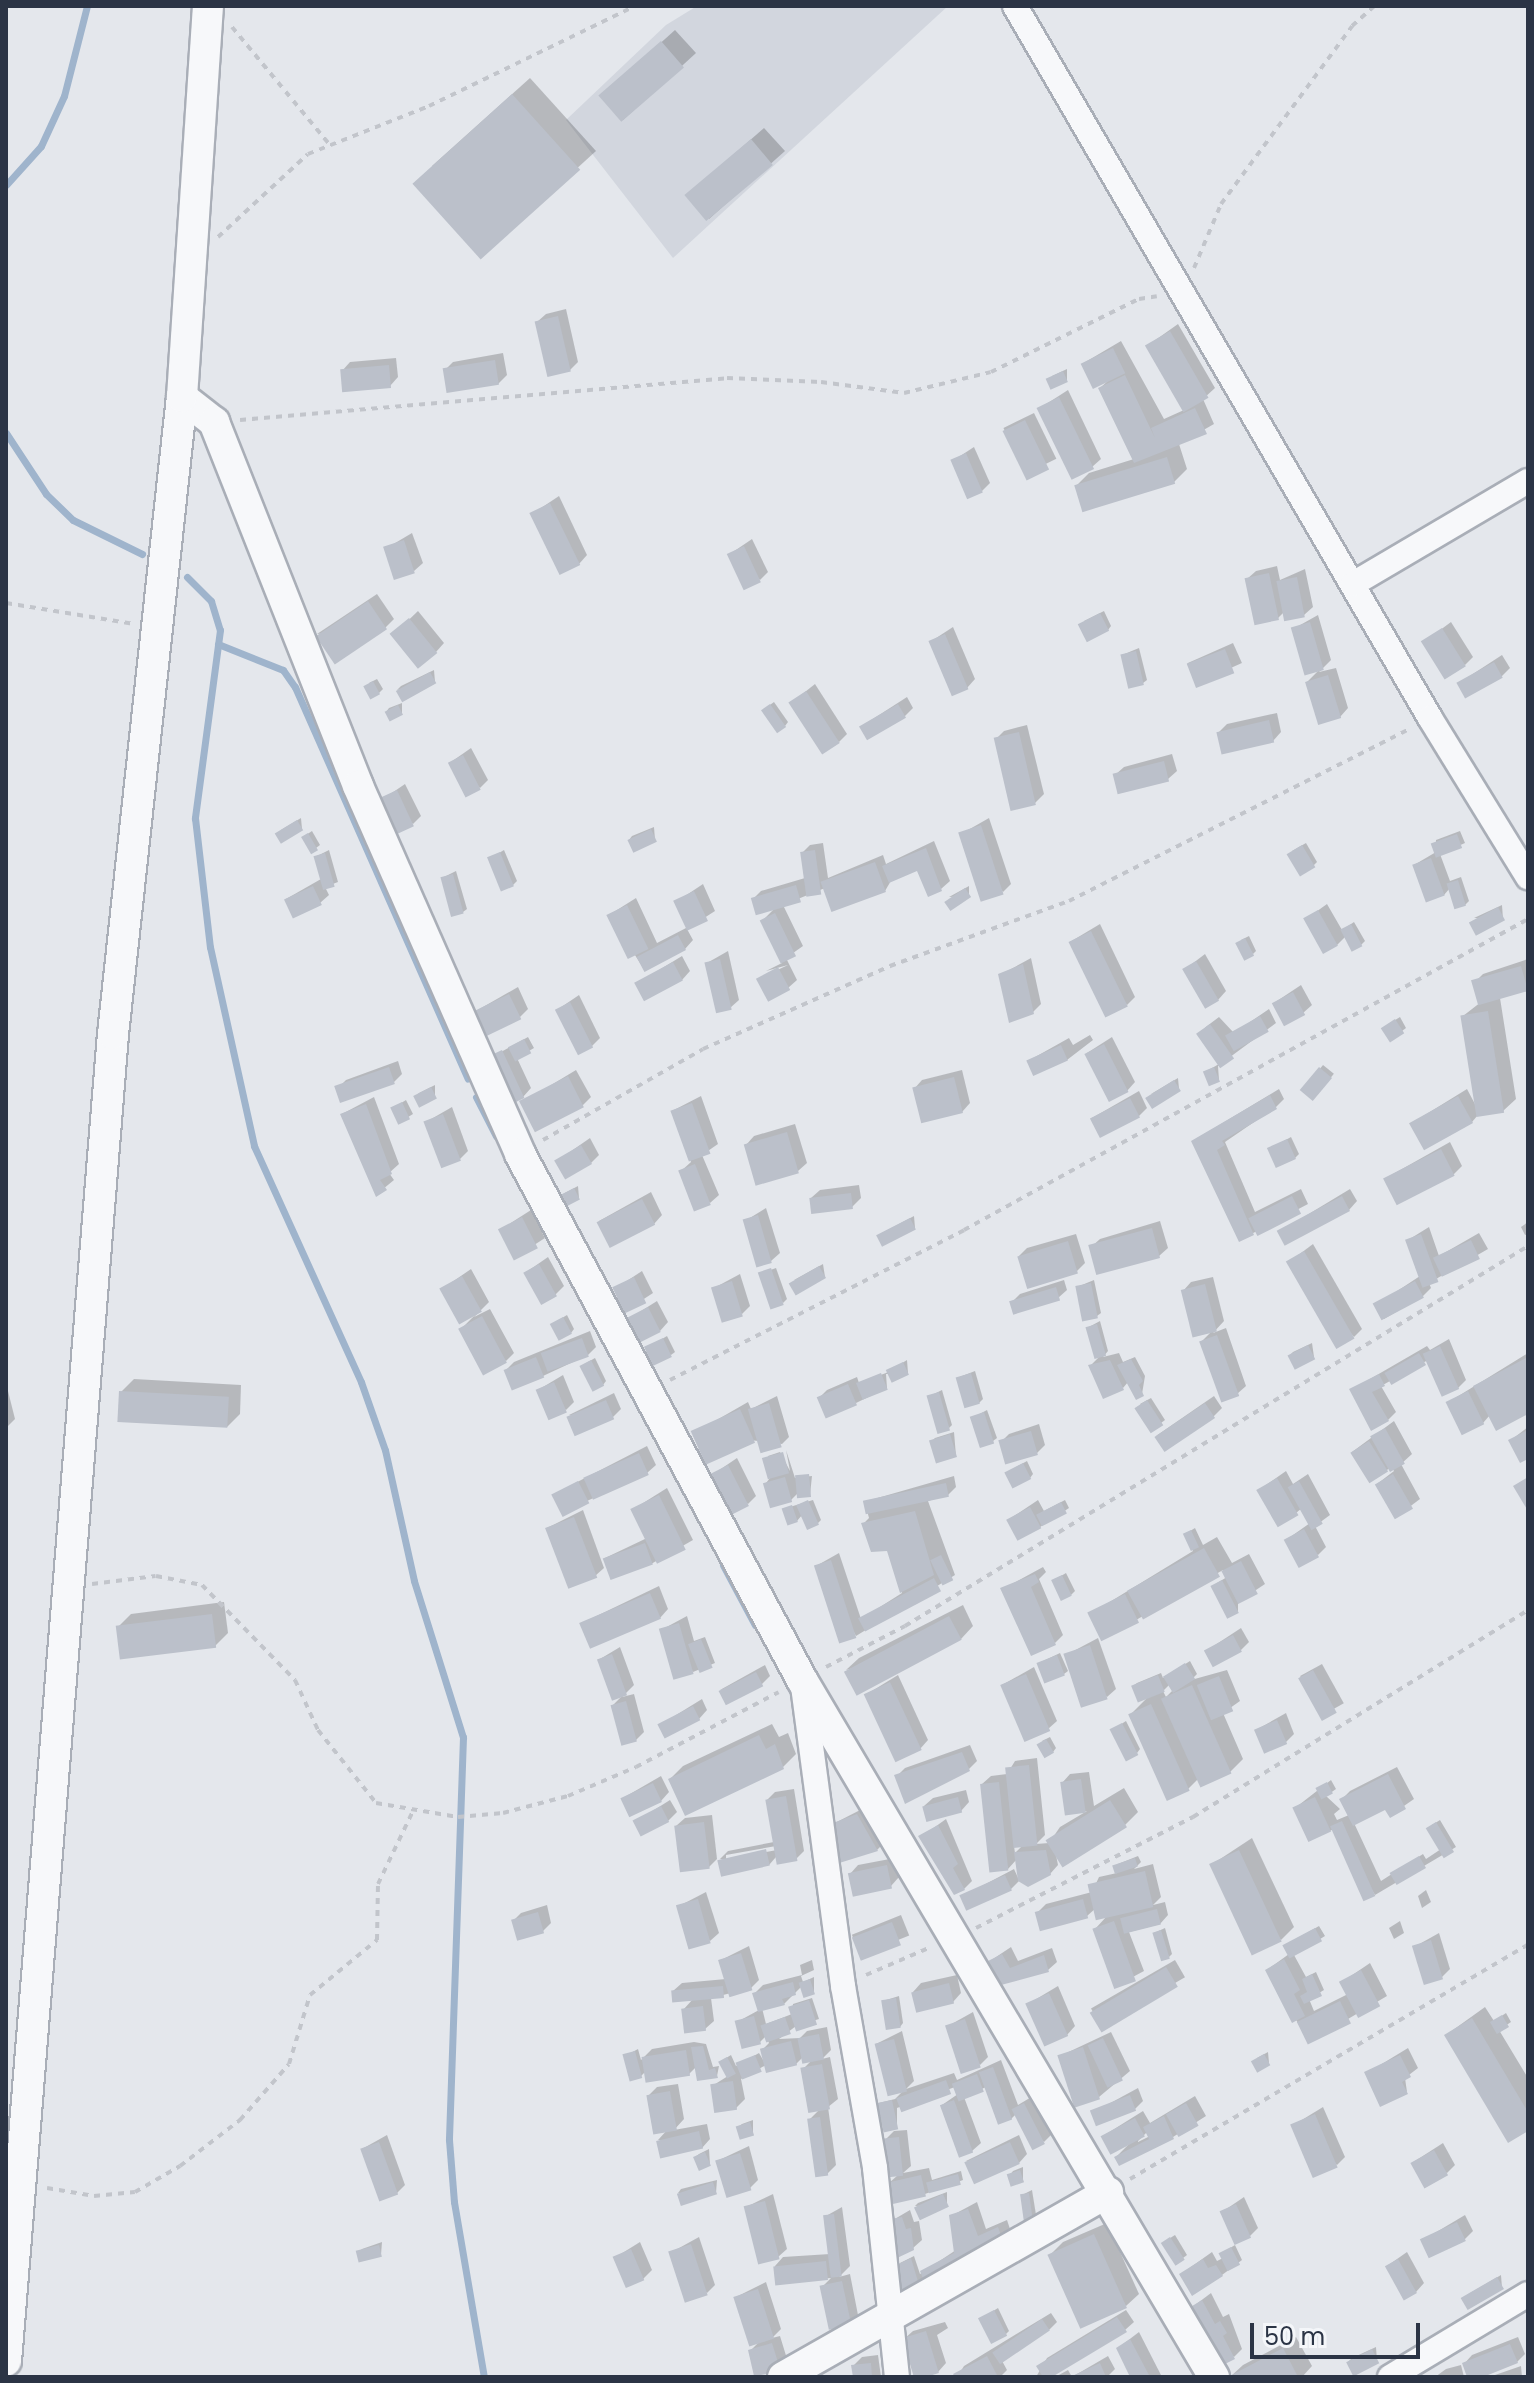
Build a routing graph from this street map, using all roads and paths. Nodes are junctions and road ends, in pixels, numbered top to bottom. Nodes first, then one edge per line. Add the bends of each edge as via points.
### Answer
1 (635, 6) edge
2 (1015, 6) edge
3 (1374, 6) edge
4 (216, 12) edge
5 (330, 145) junction
6 (192, 260) junction
7 (1183, 292) junction
8 (182, 397) junction
9 (214, 422) junction
10 (1528, 481) edge
11 (1353, 584) junction
12 (6, 603) edge
13 (154, 628) junction
14 (1430, 718) junction
15 (1528, 877) edge
16 (1528, 919) edge
17 (520, 1154) junction
18 (1528, 1246) edge
19 (651, 1391) junction
20 (66, 1588) junction
21 (1528, 1610) edge
22 (802, 1680) junction
23 (414, 1809) junction
24 (957, 1938) junction
25 (1528, 1945) edge
26 (843, 1986) junction
27 (20, 2181) junction
28 (1108, 2192) junction
29 (1528, 2294) edge
30 (888, 2321) junction
31 (6, 2361) edge
32 (783, 2377) edge
33 (897, 2377) edge
34 (1214, 2377) edge
35 (1390, 2377) edge

1 - 5 path via 429,106
2 - 7 street
3 - 7 path via 1352,26 1221,204
4 - 5 path
4 - 6 street
5 - 6 path via 308,154
6 - 8 street
7 - 9 path via 1139,299 991,372 904,393 727,378
7 - 11 street
8 - 9 street
8 - 13 street
9 - 17 street via 358,786
10 - 11 street
11 - 14 street
12 - 13 path
13 - 20 street
14 - 15 street
14 - 17 path via 1069,901 890,966 703,1049
16 - 19 path via 964,1230
17 - 19 street
18 - 22 path via 905,1626
19 - 22 street
20 - 23 path via 156,1576 202,1585 295,1680 318,1730 376,1803
20 - 27 street
21 - 24 path via 1193,1817 1061,1880
22 - 23 path via 636,1767 568,1796 503,1813 458,1817
22 - 24 street
22 - 26 street
23 - 27 path via 378,1884 377,1940 310,1995 289,2064 240,2120 180,2166 135,2192 94,2196
24 - 26 path
24 - 28 street
25 - 28 path
26 - 30 street via 875,2168
27 - 31 street
28 - 30 street
28 - 34 street
29 - 35 street
30 - 32 street
30 - 33 street

